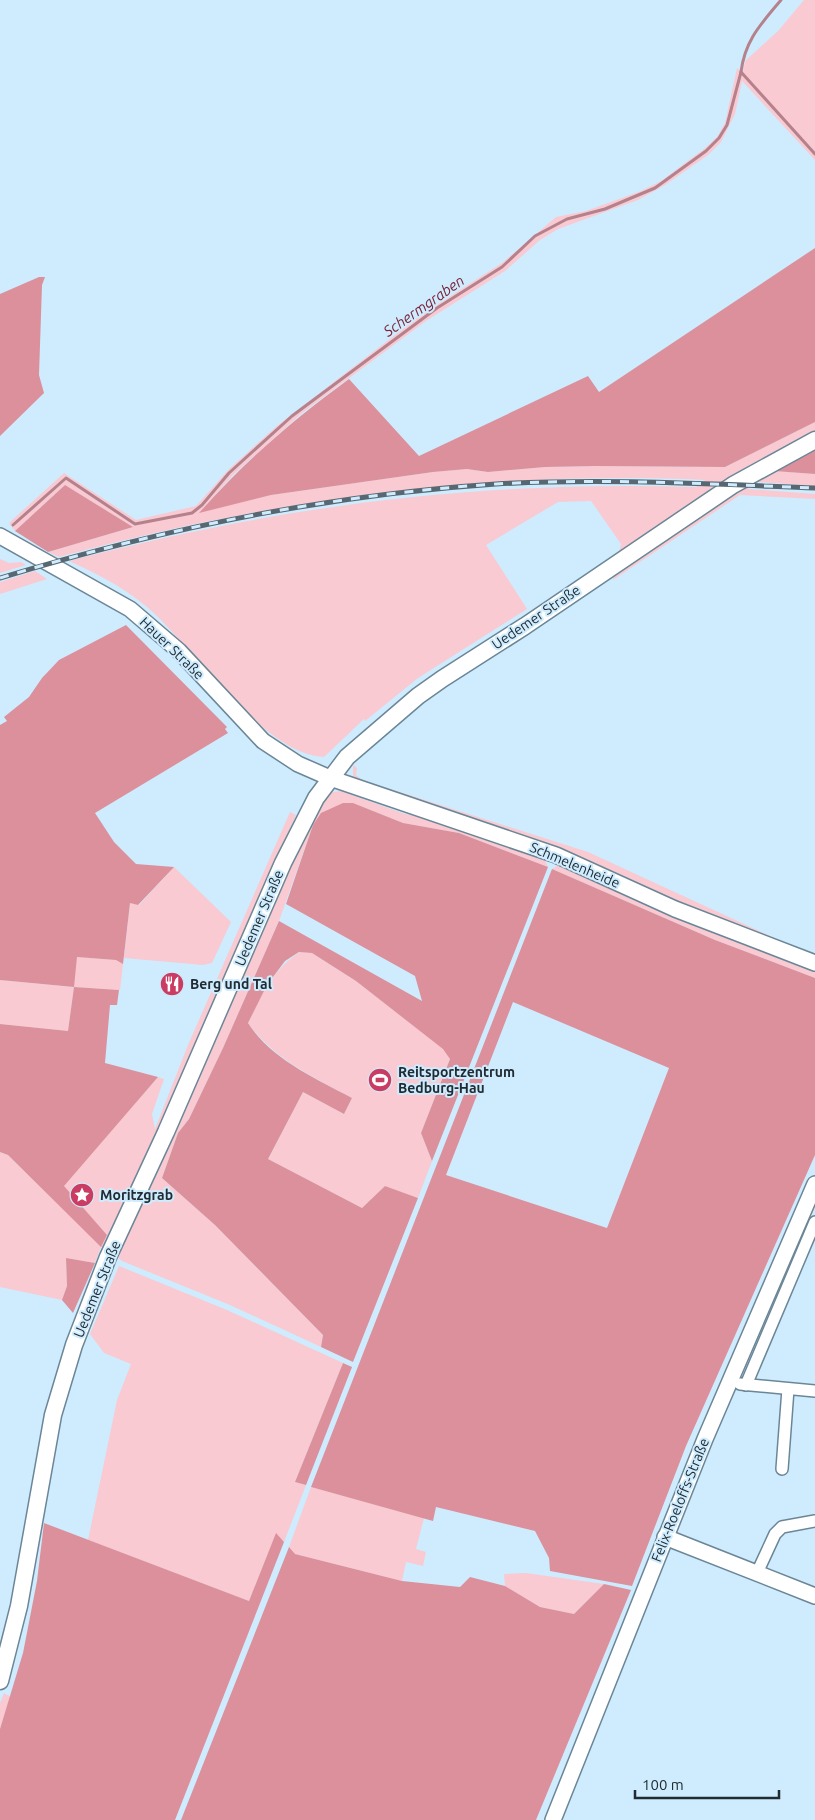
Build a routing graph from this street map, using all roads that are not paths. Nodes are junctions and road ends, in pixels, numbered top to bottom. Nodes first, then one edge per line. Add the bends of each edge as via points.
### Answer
1 (815, 440) edge
2 (0, 536) edge
3 (330, 778) junction
4 (815, 964) edge
5 (815, 1184) edge
6 (815, 1222) edge
7 (729, 1382) junction
8 (746, 1385) junction
9 (788, 1389) junction
10 (815, 1391) edge
11 (782, 1469) dead end
12 (815, 1521) edge
13 (666, 1537) junction
14 (757, 1573) junction
15 (815, 1596) edge
16 (0, 1681) edge
17 (553, 1820) edge

1 - 3 main road, Uedemer Straße via 733,485 442,679 347,757
2 - 3 street, Hauer Straße via 130,609 160,633 263,741 298,764
3 - 4 street, Schmelenheide via 556,855 675,909
3 - 16 main road, Uedemer Straße via 316,798 283,863 108,1257 74,1345 53,1415 19,1606
5 - 7 street, Felix-Roeloffs-Straße
6 - 8 street
7 - 8 street
7 - 13 street, Felix-Roeloffs-Straße
8 - 9 street
9 - 10 street
9 - 11 street
12 - 14 street via 782,1527 775,1534
13 - 14 street
13 - 17 street, Felix-Roeloffs-Straße
14 - 15 street

